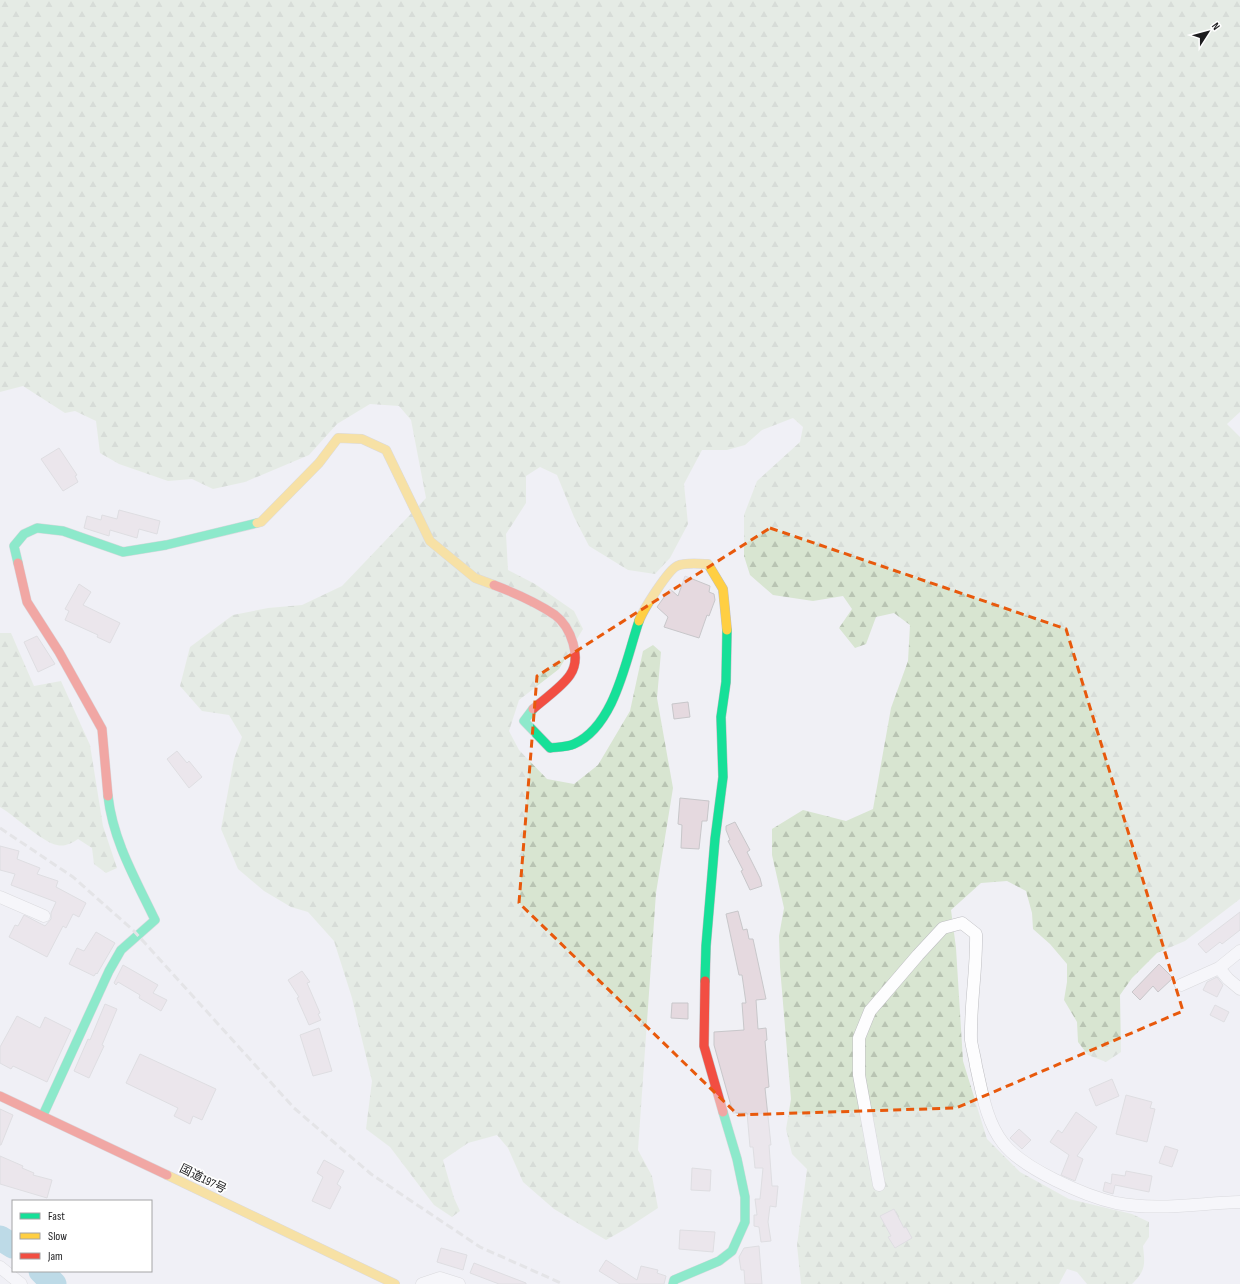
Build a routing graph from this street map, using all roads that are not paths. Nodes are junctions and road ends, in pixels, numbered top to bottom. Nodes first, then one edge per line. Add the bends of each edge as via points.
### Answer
1 (0, 897) edge
2 (44, 916) dead end
3 (1240, 951) edge
4 (1219, 968) junction
5 (1181, 985) dead end
6 (1240, 989) edge
7 (0, 1096) edge
8 (43, 1115) junction
9 (879, 1185) dead end
10 (1240, 1202) edge
11 (0, 1267) edge
12 (21, 1284) edge
13 (395, 1284) edge
14 (422, 1284) edge
15 (459, 1284) edge
16 (673, 1284) edge

1 - 2 street
3 - 4 street
4 - 5 street
4 - 6 street
7 - 8 main road, 国道197号
8 - 13 main road, 国道197号
8 - 16 main road via 121,950 156,920 120,846 110,812 102,729 59,652 27,602 14,546 24,534 37,528 63,531 123,552 166,545 261,522 319,462 338,438 362,439 386,450 430,541 475,578 517,594 556,616 572,638 576,656 570,675 531,710 524,721 550,748 575,743 591,732 609,709 622,680 641,616 674,567 682,564 708,564 723,589 727,625 726,682 721,717 723,777 706,946 704,1046 738,1159 745,1197 745,1222 728,1255 719,1262 674,1280
9 - 10 street via 859,1075 859,1038 870,1011 918,954 943,928 962,923 976,934 977,958 971,1041 982,1094 992,1126 1004,1144 1029,1165 1065,1185 1117,1203 1179,1206
11 - 12 street
14 - 15 street via 440,1278

